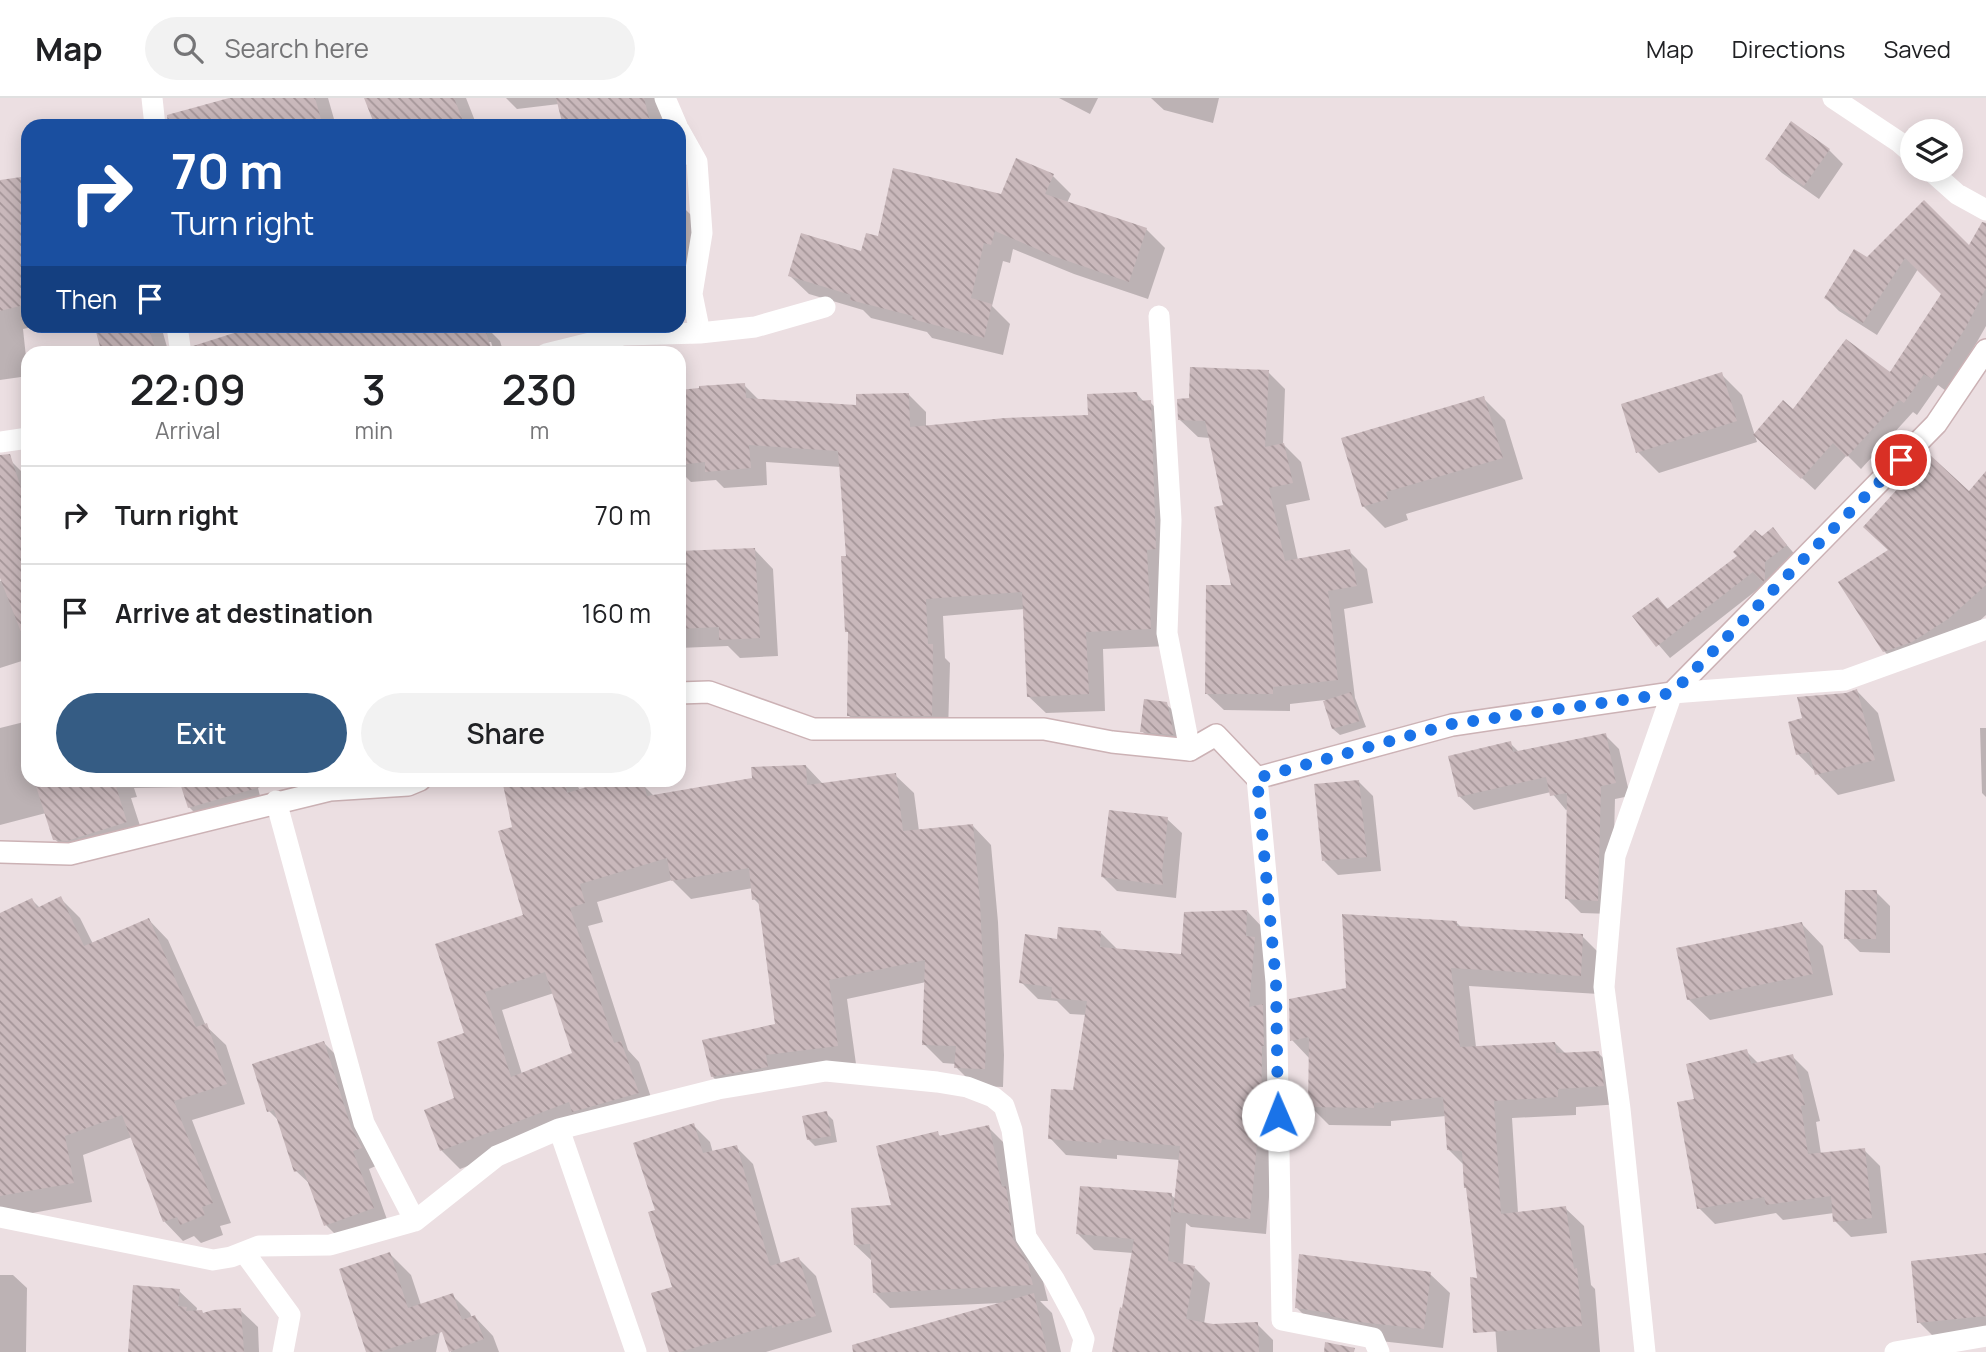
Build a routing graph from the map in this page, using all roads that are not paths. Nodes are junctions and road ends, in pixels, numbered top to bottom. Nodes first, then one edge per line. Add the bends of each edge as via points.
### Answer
1 (152, 98) edge
2 (666, 98) edge
3 (1833, 98) edge
4 (154, 119) edge
5 (674, 119) edge
6 (686, 142) edge
7 (1900, 143) edge
8 (1944, 182) edge
9 (1986, 211) edge
10 (825, 307) dead end
11 (1159, 316) dead end
12 (700, 333) junction
13 (578, 346) edge
14 (1986, 350) edge
15 (21, 440) edge
16 (0, 442) edge
17 (1986, 629) edge
18 (686, 693) edge
19 (1672, 693) junction
20 (1190, 750) junction
21 (1257, 778) junction
22 (377, 787) edge
23 (276, 802) junction
24 (0, 852) edge
25 (559, 1129) junction
26 (0, 1217) edge
27 (415, 1221) junction
28 (244, 1252) junction
29 (1986, 1336) edge
30 (283, 1352) edge
31 (636, 1352) edge
32 (1081, 1352) edge
33 (1379, 1352) edge
34 (1645, 1352) edge
35 (1895, 1352) edge

1 - 4 street
2 - 5 street
3 - 7 street
6 - 12 street via 697,162 702,233 692,294
8 - 9 street
10 - 12 street via 755,327
11 - 20 street via 1171,520 1167,633
12 - 13 street via 623,335
14 - 19 street via 1936,424
15 - 16 street
17 - 19 street via 1845,680
18 - 20 street via 709,692 813,729 1044,729
19 - 21 street via 1452,724
19 - 34 street via 1615,856 1604,987
20 - 21 street via 1216,735
21 - 33 street via 1276,982 1282,1320 1373,1338
22 - 23 street via 330,790
23 - 24 street via 70,855
23 - 27 street via 364,1122
25 - 27 street via 497,1156
25 - 31 street
25 - 32 street via 718,1089 826,1071 967,1087 993,1097 1004,1106 1012,1130 1026,1237 1074,1316 1084,1339
26 - 28 street via 213,1260
27 - 28 street via 330,1245 259,1246
28 - 30 street via 290,1315
29 - 35 street

